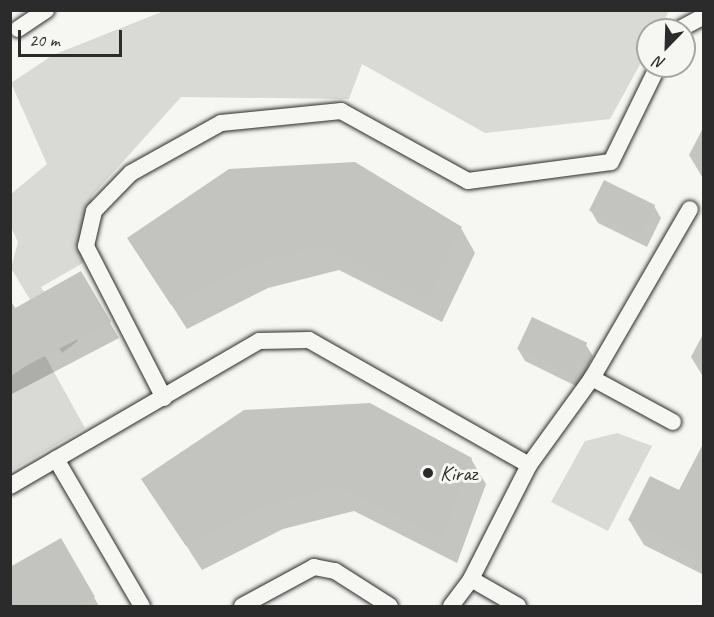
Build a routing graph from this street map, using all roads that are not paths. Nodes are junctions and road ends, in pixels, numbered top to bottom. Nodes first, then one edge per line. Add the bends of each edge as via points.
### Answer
1 (46, 10) edge
2 (18, 29) dead end
3 (652, 78) edge
4 (690, 209) dead end
5 (592, 378) junction
6 (164, 398) junction
7 (673, 422) dead end
8 (56, 459) junction
9 (529, 465) junction
10 (10, 486) edge
11 (471, 579) junction
12 (142, 606) edge
13 (242, 606) edge
14 (390, 606) edge
15 (451, 606) edge
16 (518, 606) edge

1 - 2 lane
3 - 6 lane via 611,162 468,181 341,111 220,123 131,173 94,211 86,246
4 - 5 lane
5 - 7 lane
5 - 9 lane
6 - 8 lane
6 - 9 lane via 259,341 309,340
8 - 10 lane
8 - 12 lane
9 - 11 lane
11 - 15 lane
11 - 16 lane
13 - 14 lane via 314,567 335,571

